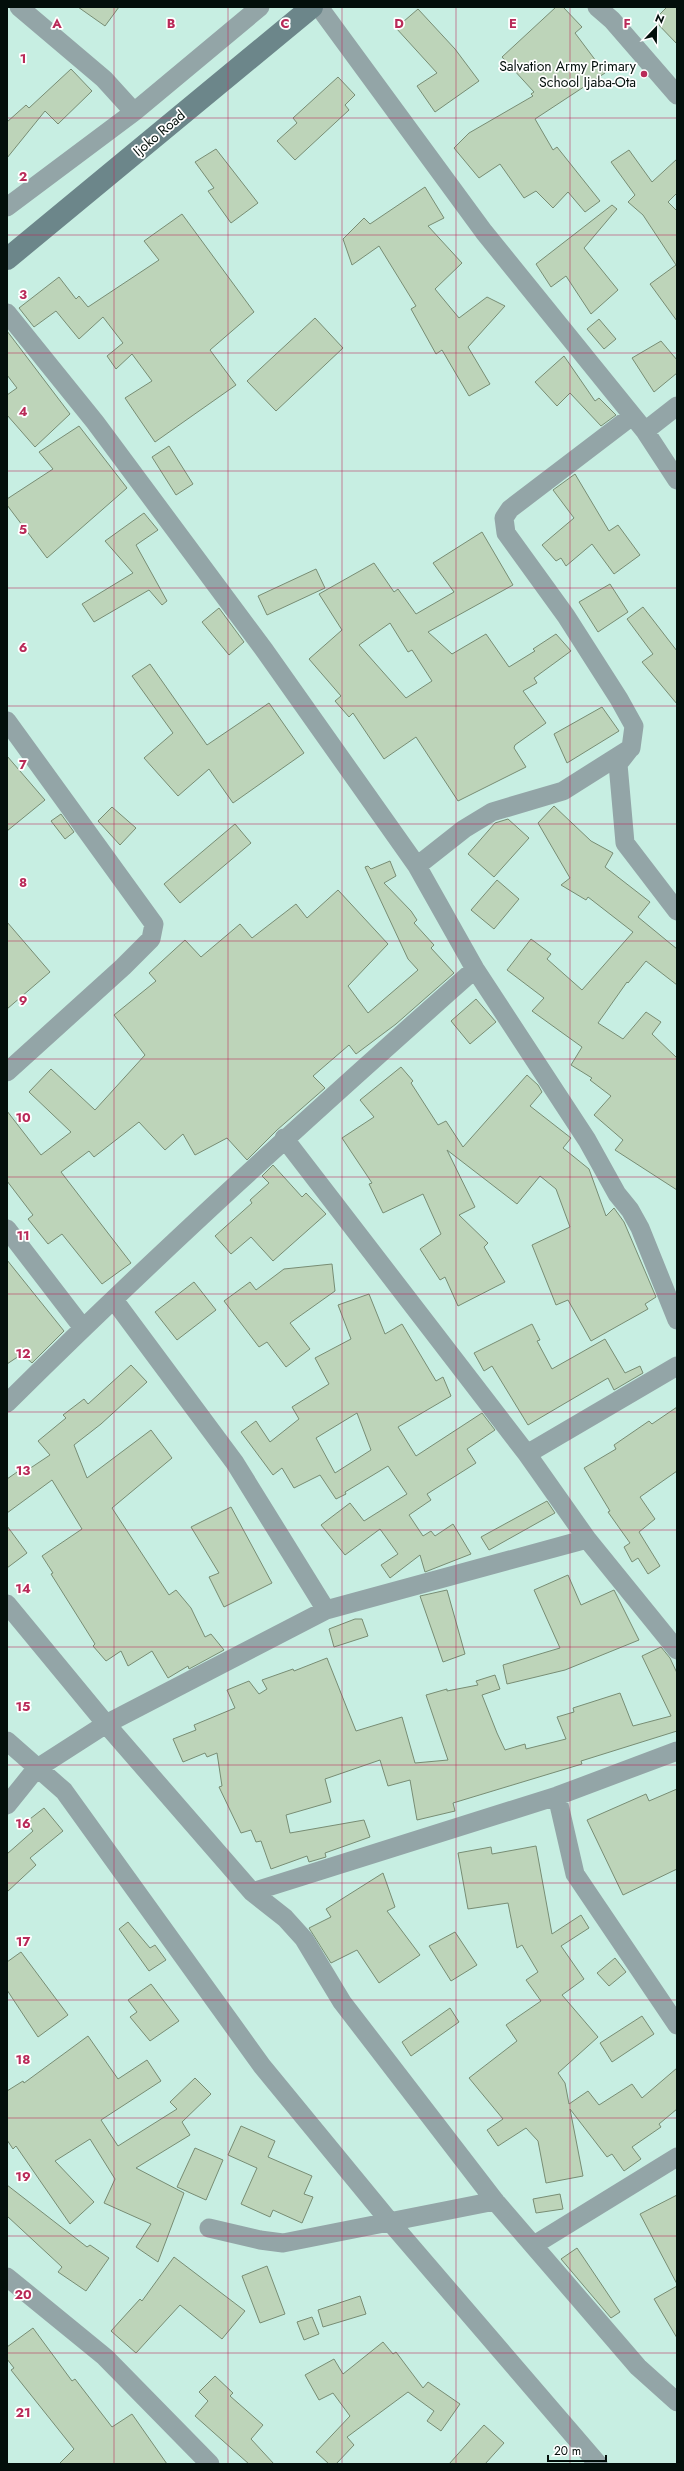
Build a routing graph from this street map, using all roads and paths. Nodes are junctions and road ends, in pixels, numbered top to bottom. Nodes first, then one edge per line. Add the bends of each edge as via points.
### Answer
1 (19, 7) edge
2 (260, 7) edge
3 (312, 7) edge
4 (319, 7) edge
5 (597, 7) edge
6 (677, 95) edge
7 (134, 112) junction
8 (7, 207) edge
9 (8, 255) edge
10 (7, 314) edge
11 (677, 406) edge
12 (632, 416) junction
13 (645, 431) junction
14 (677, 480) edge
15 (7, 721) edge
16 (631, 748) junction
17 (417, 866) junction
18 (677, 911) edge
19 (476, 969) junction
20 (7, 1072) edge
21 (284, 1138) junction
22 (7, 1229) edge
23 (114, 1300) junction
24 (677, 1320) edge
25 (83, 1328) junction
26 (677, 1366) edge
27 (7, 1403) edge
28 (527, 1454) junction
29 (587, 1539) junction
30 (7, 1604) edge
31 (326, 1610) junction
32 (677, 1650) edge
33 (106, 1724) junction
34 (7, 1741) edge
35 (677, 1751) edge
36 (36, 1769) junction
37 (557, 1796) junction
38 (7, 1805) edge
39 (252, 1892) junction
40 (677, 2025) edge
41 (677, 2157) edge
42 (495, 2201) junction
43 (391, 2223) junction
44 (208, 2228) dead end
45 (534, 2245) junction
46 (7, 2277) edge
47 (677, 2402) edge
48 (210, 2464) edge
49 (598, 2464) edge

1 - 7 street via 104,79
2 - 7 street
3 - 9 main road, Ijoko Road
4 - 12 street via 484,232
5 - 6 street via 612,20
7 - 8 street
10 - 17 street via 95,422 265,651
11 - 13 street
12 - 13 street
12 - 16 street via 510,509 504,518 506,533 566,616 634,726
13 - 14 street
15 - 20 street via 154,924 151,939
16 - 17 street via 563,791 492,812 464,829
16 - 18 street via 618,764 625,843
17 - 19 street
19 - 21 street
19 - 24 street via 633,1216
21 - 23 street
21 - 28 street
22 - 25 street
23 - 25 street
23 - 31 street via 235,1464
25 - 27 street
26 - 28 street
28 - 29 street
29 - 31 street
29 - 32 street
30 - 33 street
31 - 33 street
33 - 36 street
33 - 39 street
34 - 36 street
35 - 37 street
36 - 38 street
36 - 43 street via 64,1791 262,2066
37 - 39 street
37 - 40 street via 575,1874
39 - 42 street via 285,1918 304,1939 342,2002
41 - 45 street
42 - 43 street
42 - 45 street
43 - 44 street via 283,2243
43 - 49 street
45 - 47 street via 638,2366
46 - 48 street via 105,2357

